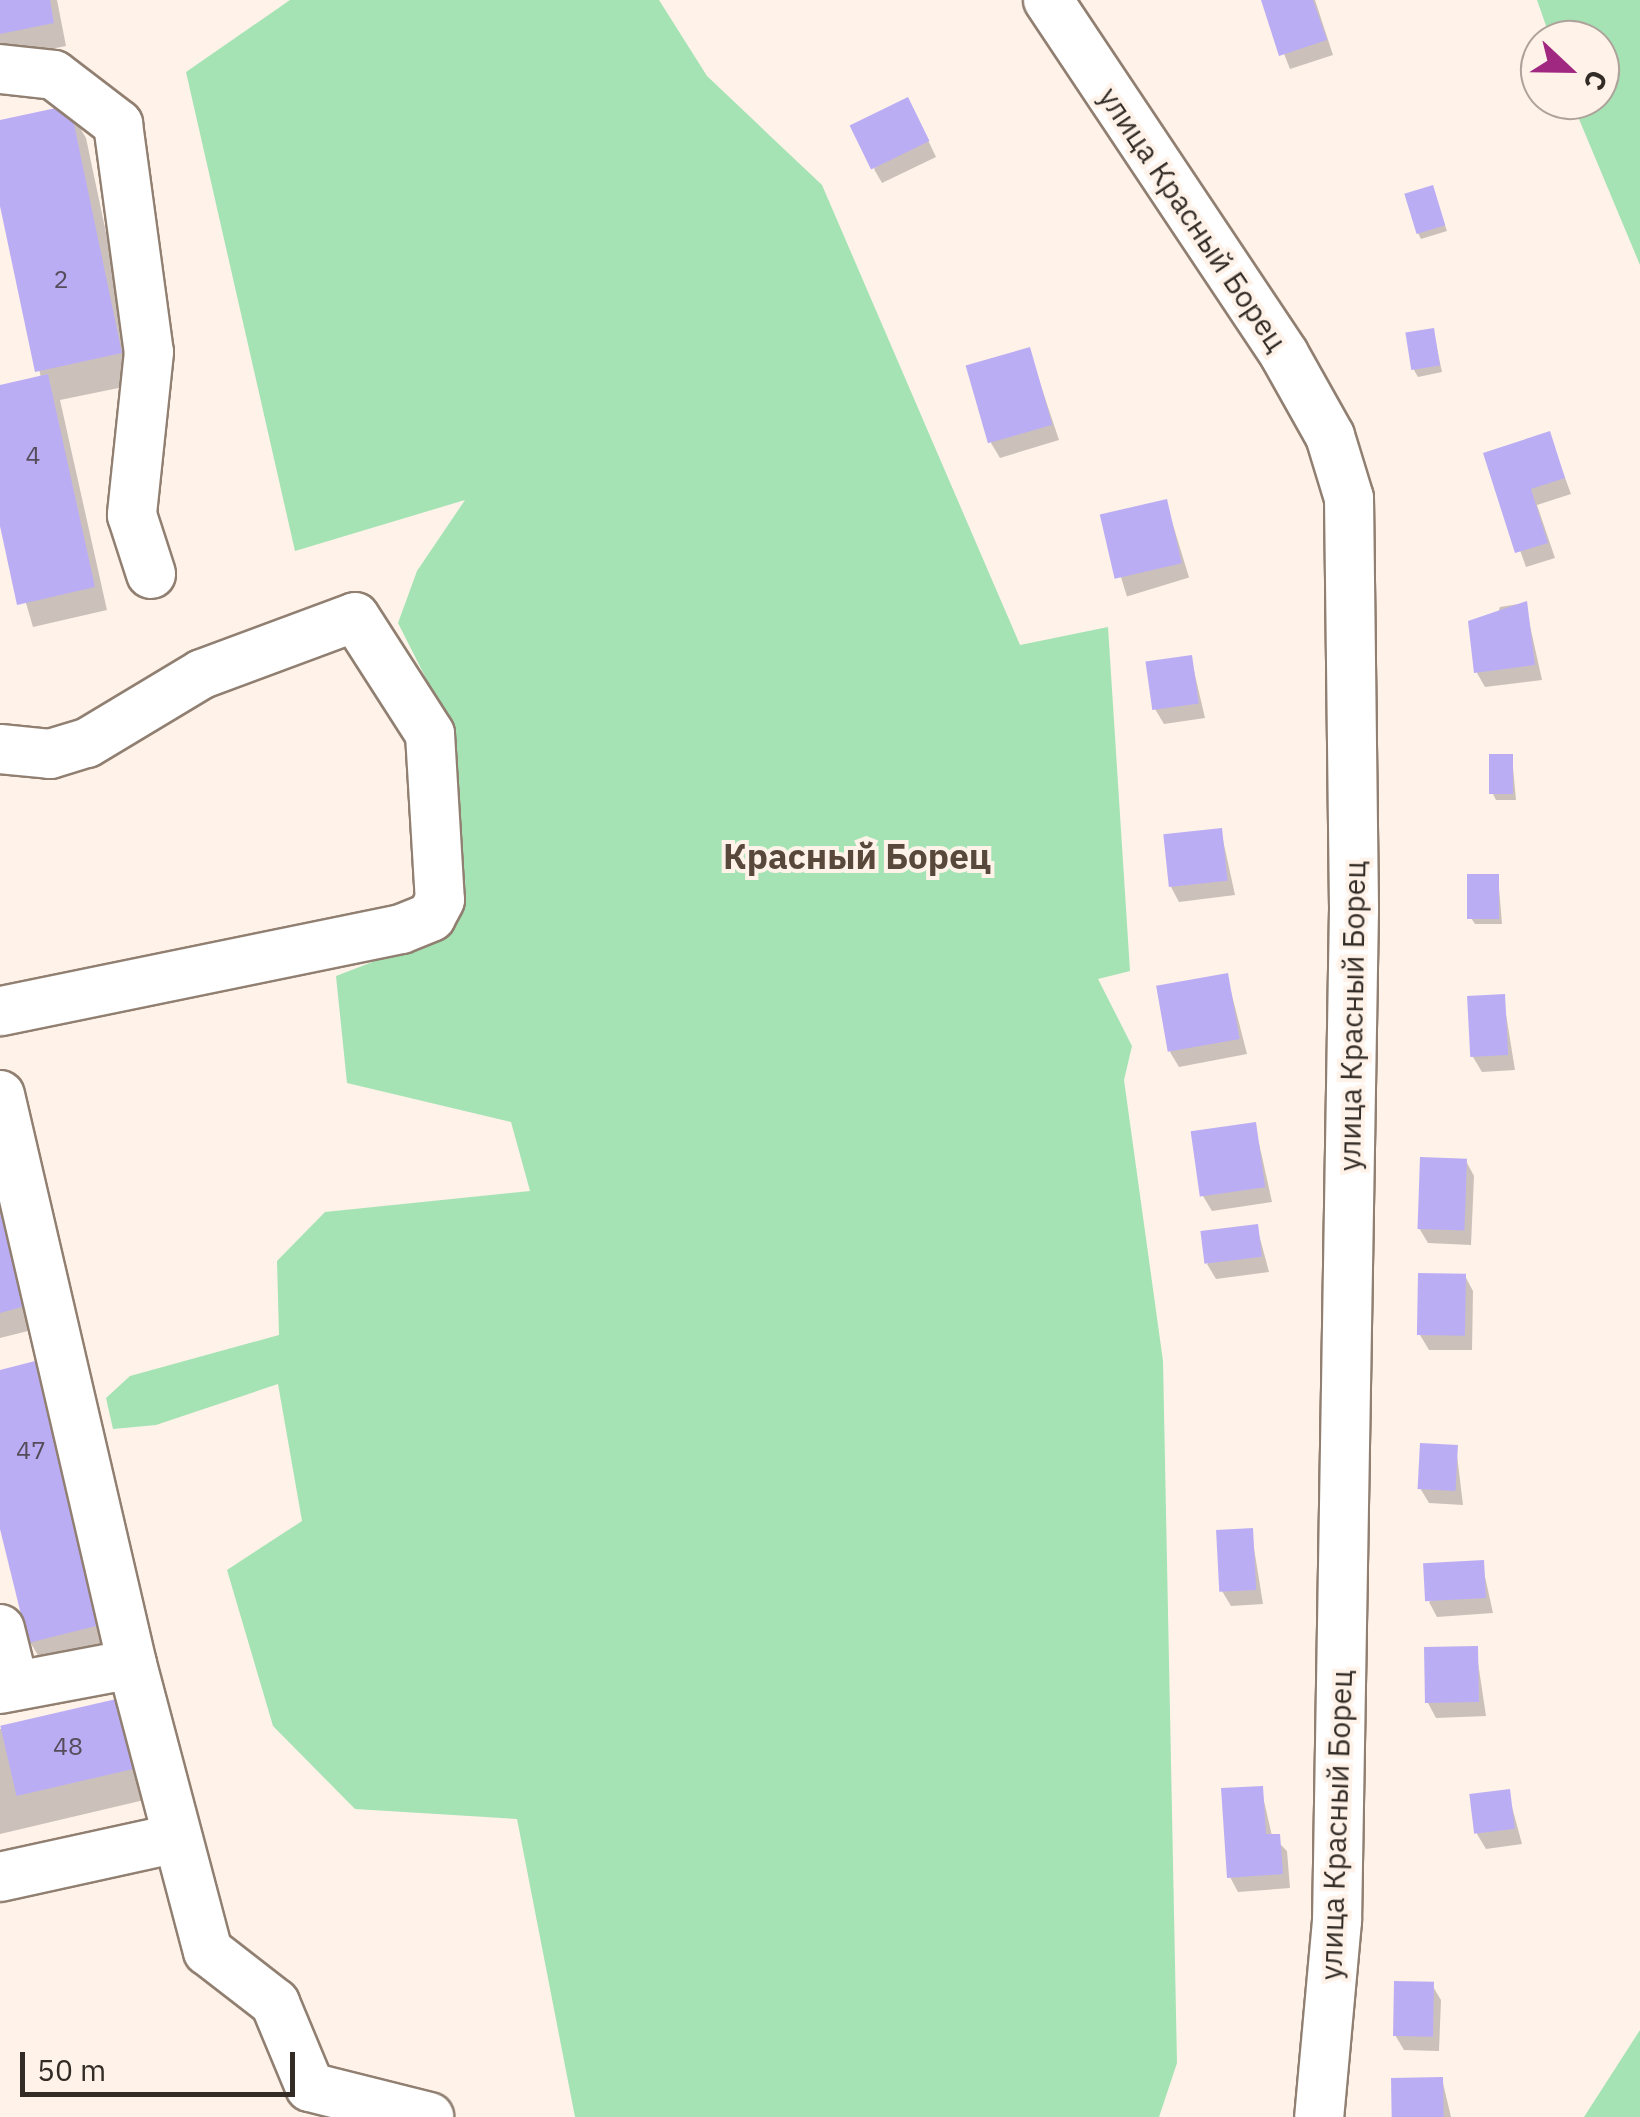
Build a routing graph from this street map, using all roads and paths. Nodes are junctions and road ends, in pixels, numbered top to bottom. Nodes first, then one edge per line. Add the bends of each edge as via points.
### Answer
1 (1048, 0) edge
2 (0, 69) edge
3 (151, 574) dead end
4 (0, 749) edge
5 (0, 1011) edge
6 (0, 1094) edge
7 (0, 1629) edge
8 (132, 1664) junction
9 (7, 1687) edge
10 (174, 1839) junction
11 (0, 1878) edge
12 (429, 2117) edge
13 (1319, 2117) edge

1 - 13 street, улица Красный Борец via 1284,354 1330,436 1350,498 1354,910 1338,1902
2 - 3 street via 54,74 118,124 149,352 132,515
4 - 5 street via 50,754 87,744 202,674 355,617 430,734 440,900 430,917 401,929
6 - 8 street
7 - 9 street
8 - 9 street
8 - 10 street
10 - 11 street
10 - 12 street via 208,1951 275,2003 310,2087

